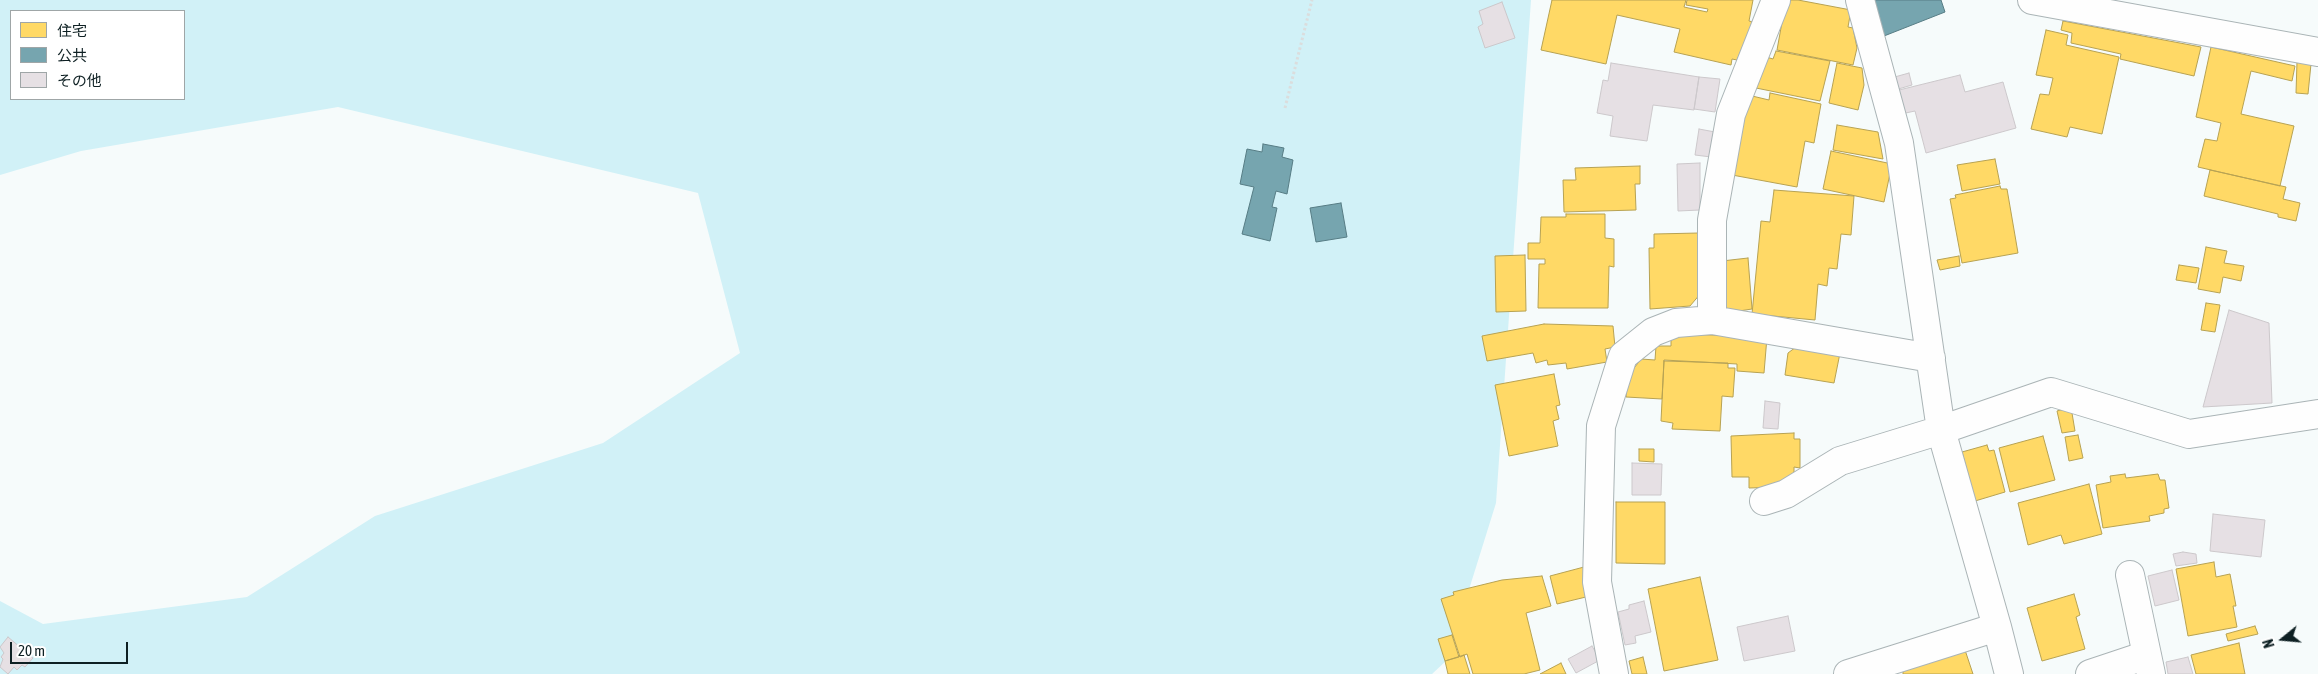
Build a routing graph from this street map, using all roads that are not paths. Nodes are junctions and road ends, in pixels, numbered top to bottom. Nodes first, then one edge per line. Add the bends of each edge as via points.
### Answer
1 (1776, 0) edge
2 (1860, 0) edge
3 (2032, 0) edge
4 (2318, 52) edge
5 (1712, 320) junction
6 (1931, 358) junction
7 (2318, 414) edge
8 (1941, 430) junction
9 (1764, 501) dead end
10 (2130, 575) dead end
11 (1997, 628) junction
12 (2149, 664) edge
13 (1614, 674) edge
14 (1848, 674) edge
15 (2010, 674) edge
16 (2090, 674) edge

1 - 5 street via 1731,114 1712,220
2 - 6 street via 1899,142
3 - 4 street
5 - 6 street
5 - 13 street via 1676,323 1660,329 1623,356 1601,426 1596,582
6 - 8 street
7 - 8 street via 2189,434 2051,392
8 - 9 street via 1840,460 1786,494
8 - 11 street
10 - 12 street
11 - 14 street
11 - 15 street
12 - 16 street

